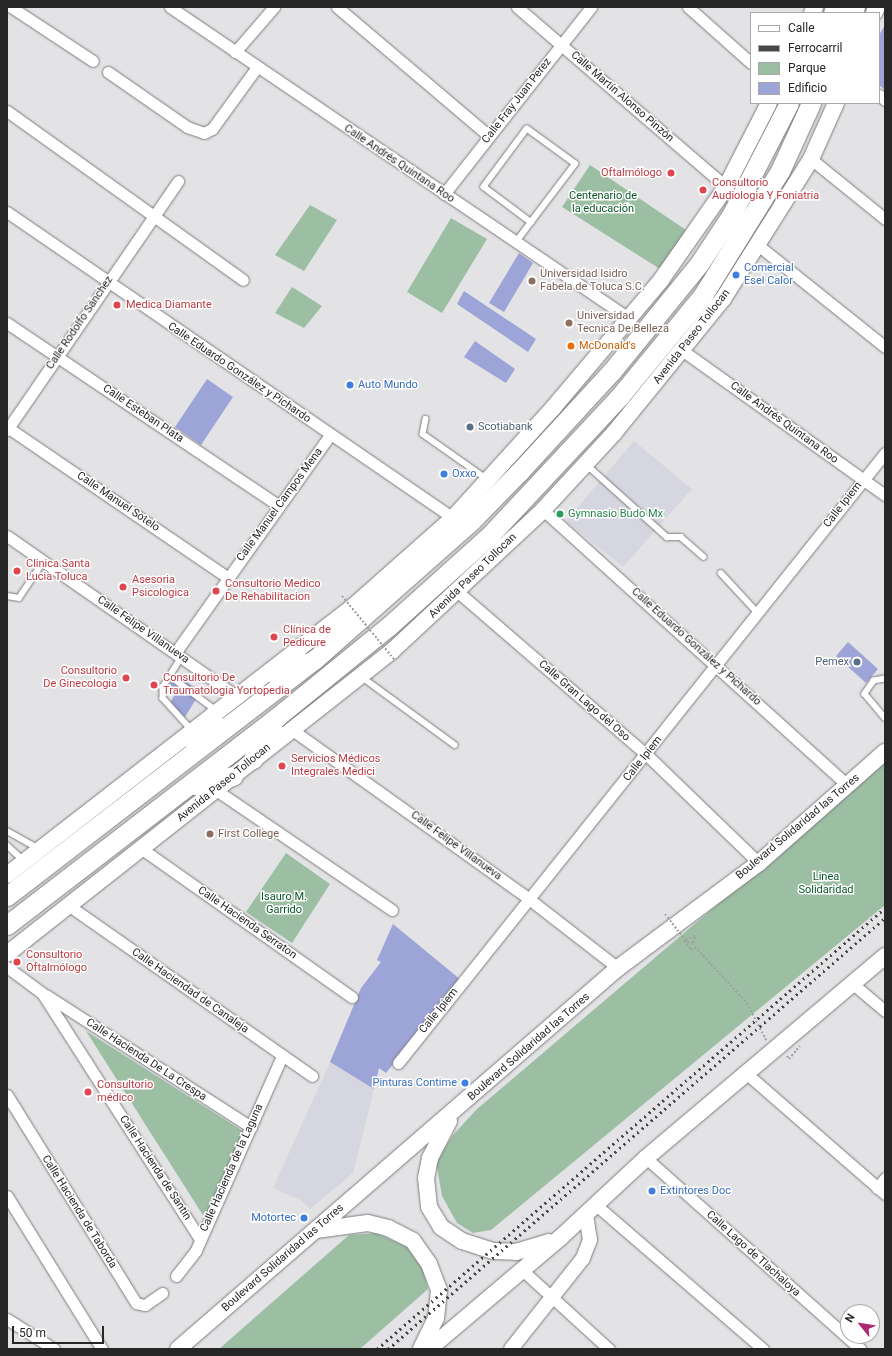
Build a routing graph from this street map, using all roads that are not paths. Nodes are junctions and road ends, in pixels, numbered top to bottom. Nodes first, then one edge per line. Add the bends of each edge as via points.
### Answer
1 (12, 7) edge
2 (170, 7) edge
3 (274, 7) edge
4 (337, 7) edge
5 (517, 7) edge
6 (591, 7) edge
7 (688, 7) edge
8 (561, 45) junction
9 (235, 52) junction
10 (93, 61) dead end
11 (750, 62) edge
12 (257, 67) junction
13 (108, 72) dead end
14 (768, 104) edge
15 (788, 104) edge
16 (811, 104) edge
17 (836, 104) edge
18 (7, 111) edge
19 (489, 136) junction
20 (811, 159) junction
21 (178, 181) dead end
22 (726, 187) junction
23 (444, 194) junction
24 (7, 212) edge
25 (153, 216) junction
26 (885, 219) edge
27 (532, 222) junction
28 (516, 243) junction
29 (759, 246) junction
30 (243, 280) dead end
31 (107, 283) junction
32 (630, 319) junction
33 (7, 323) edge
34 (885, 347) edge
35 (682, 351) junction
36 (57, 357) junction
37 (426, 419) dead end
38 (8, 428) edge
39 (330, 435) junction
40 (885, 453) edge
41 (585, 464) junction
42 (488, 479) junction
43 (863, 480) junction
44 (885, 495) edge
45 (279, 506) junction
46 (543, 510) junction
47 (453, 518) junction
48 (7, 536) edge
49 (704, 557) dead end
50 (44, 560) junction
51 (721, 573) dead end
52 (228, 578) junction
53 (458, 592) junction
54 (7, 596) edge
55 (758, 612) junction
56 (178, 655) junction
57 (314, 660) junction
58 (717, 664) junction
59 (271, 672) junction
60 (170, 676) junction
61 (360, 676) junction
62 (885, 679) edge
63 (238, 697) junction
64 (216, 714) junction
65 (277, 717) junction
66 (885, 718) edge
67 (291, 729) junction
68 (193, 731) junction
69 (455, 745) dead end
70 (885, 752) edge
71 (191, 755) junction
72 (647, 755) junction
73 (253, 760) junction
74 (233, 776) junction
75 (189, 786) junction
76 (848, 786) junction
77 (216, 790) junction
78 (7, 831) edge
79 (7, 845) edge
80 (142, 849) junction
81 (42, 850) junction
82 (25, 862) junction
83 (759, 863) junction
84 (7, 875) edge
85 (7, 896) edge
86 (530, 899) junction
87 (68, 905) junction
88 (392, 910) dead end
89 (7, 925) edge
90 (7, 954) edge
91 (885, 956) edge
92 (7, 967) edge
93 (618, 968) junction
94 (854, 984) junction
95 (42, 993) junction
96 (352, 997) dead end
97 (885, 1011) edge
98 (282, 1056) junction
99 (398, 1063) dead end
100 (748, 1074) junction
101 (312, 1076) dead end
102 (7, 1095) edge
103 (455, 1112) junction
104 (251, 1128) junction
105 (646, 1158) junction
106 (885, 1178) edge
107 (881, 1191) edge
108 (7, 1196) edge
109 (591, 1210) junction
110 (315, 1230) junction
111 (561, 1237) junction
112 (200, 1239) junction
113 (521, 1269) junction
114 (176, 1276) dead end
115 (162, 1293) dead end
116 (552, 1298) junction
117 (7, 1319) edge
118 (54, 1349) edge
119 (102, 1349) edge
120 (178, 1349) edge
121 (421, 1349) edge
122 (429, 1349) edge
123 (511, 1349) edge
124 (609, 1349) edge
125 (763, 1349) edge
126 (860, 1349) edge

1 - 10 street
2 - 9 street, Calle Andrés Quintana Roo
3 - 9 street
4 - 19 street
5 - 8 street, Calle Martín Alonso Pinzón
6 - 8 street, Calle Fray Juan Perez
7 - 11 street
8 - 19 street, Calle Fray Juan Perez
8 - 22 street, Calle Martín Alonso Pinzón
9 - 12 street, Calle Andrés Quintana Roo
12 - 13 street via 212,129 199,134
12 - 23 street, Calle Andrés Quintana Roo
14 - 22 main road
15 - 57 highway via 732,214 699,264 617,365 471,521
16 - 65 highway, Avenida Paseo Tollocan via 780,171 732,251 703,295 630,384 491,534 389,626
17 - 20 main road, Avenida Paseo Tollocan
18 - 25 street
19 - 23 street, Calle Fray Juan Perez
20 - 26 street
20 - 29 main road, Avenida Paseo Tollocan
21 - 25 street, Calle Rodolfo Sánchez
22 - 32 main road
23 - 28 street, Calle Andrés Quintana Roo
24 - 31 street, Calle Eduardo González y Pichardo
25 - 30 street
25 - 31 street, Calle Rodolfo Sánchez
27 - 27 lane via 575,164 527,129 484,187
27 - 28 lane
28 - 32 street, Calle Andrés Quintana Roo
29 - 34 street
29 - 35 main road, Avenida Paseo Tollocan
31 - 36 street, Calle Rodolfo Sánchez
31 - 39 street, Calle Eduardo González y Pichardo
32 - 42 main road
33 - 36 street, Calle Esteban Plata
35 - 41 main road, Avenida Paseo Tollocan
35 - 43 street, Calle Andrés Quintana Roo
36 - 38 street, Calle Rodolfo Sánchez
36 - 45 street, Calle Esteban Plata
37 - 42 lane via 423,434
38 - 52 street, Calle Manuel Sotelo
39 - 45 street, Calle Manuel Campos Mena
39 - 47 street, Calle Eduardo González y Pichardo
40 - 43 street, Calle Ipiem
41 - 46 main road, Avenida Paseo Tollocan
41 - 49 lane via 667,537 681,537
42 - 47 main road
43 - 44 street, Calle Andrés Quintana Roo
43 - 55 street, Calle Ipiem
45 - 52 street, Calle Manuel Campos Mena
46 - 53 main road, Avenida Paseo Tollocan
46 - 58 street, Calle Eduardo González y Pichardo
47 - 59 main road via 362,599
48 - 50 street, Calle Felipe Villanueva
50 - 54 lane via 19,598
50 - 56 street, Calle Felipe Villanueva
51 - 55 lane
52 - 56 street, Calle Manuel Campos Mena
53 - 61 main road, Avenida Paseo Tollocan
53 - 72 street, Calle Gran Lago del Oso
55 - 58 street, Calle Ipiem
56 - 60 lane
56 - 63 street, Calle Felipe Villanueva
57 - 59 highway
57 - 71 highway
58 - 72 street, Calle Ipiem
58 - 76 street, Calle Eduardo González y Pichardo
59 - 63 main road
60 - 64 lane
60 - 68 lane via 163,687 163,698
61 - 67 main road, Avenida Paseo Tollocan
61 - 69 lane
62 - 66 lane via 874,681 866,694
63 - 64 main road
64 - 68 main road
64 - 71 highway
65 - 73 highway
65 - 75 highway, Avenida Paseo Tollocan
67 - 73 main road, Avenida Paseo Tollocan
67 - 86 street, Calle Felipe Villanueva
68 - 81 main road
70 - 76 main road, Boulevard Solidaridad las Torres
71 - 85 highway
72 - 83 street, Calle Gran Lago del Oso
72 - 86 street, Calle Ipiem
73 - 74 main road, Avenida Paseo Tollocan
74 - 75 highway
74 - 77 main road, Avenida Paseo Tollocan
75 - 89 highway, Avenida Paseo Tollocan
76 - 83 main road, Boulevard Solidaridad las Torres
77 - 80 main road, Avenida Paseo Tollocan
77 - 88 street
78 - 81 lane
79 - 82 lane
80 - 87 main road, Avenida Paseo Tollocan
80 - 96 street, Calle Hacienda Serraton
81 - 82 main road
82 - 84 main road
83 - 93 main road, Boulevard Solidaridad las Torres
86 - 93 street, Calle Felipe Villanueva
86 - 99 street, Calle Ipiem
87 - 90 main road, Avenida Paseo Tollocan
87 - 98 street, Calle Haciendad de Canaleja
91 - 94 main road
92 - 95 street, Calle Hacienda de Santin
93 - 103 main road, Boulevard Solidaridad las Torres
94 - 97 street
94 - 100 main road
95 - 104 street, Calle Hacienda De La Crespa
95 - 112 street, Calle Hacienda de Santin
98 - 101 street, Calle Haciendad de Canaleja
98 - 104 street, Calle Hacienda de la Laguna
100 - 105 main road
100 - 107 street
102 - 115 street, Calle Hacienda de Taborda via 136,1303 145,1305
103 - 110 main road, Boulevard Solidaridad las Torres
103 - 111 main road via 427,1166 426,1194 441,1227 472,1245 506,1252
104 - 112 street, Calle Hacienda de la Laguna
105 - 109 main road
105 - 126 street, Calle Lago de Tlachaloya
106 - 107 street
108 - 119 street
109 - 111 main road
109 - 116 street via 588,1248
109 - 125 street
110 - 120 main road, Boulevard Solidaridad las Torres
110 - 121 main road via 368,1223 392,1230 413,1241 429,1264 439,1290 436,1318
111 - 113 main road
112 - 114 street, Calle Hacienda de la Laguna
113 - 116 street
113 - 122 main road
116 - 123 street
116 - 124 street
117 - 118 street

